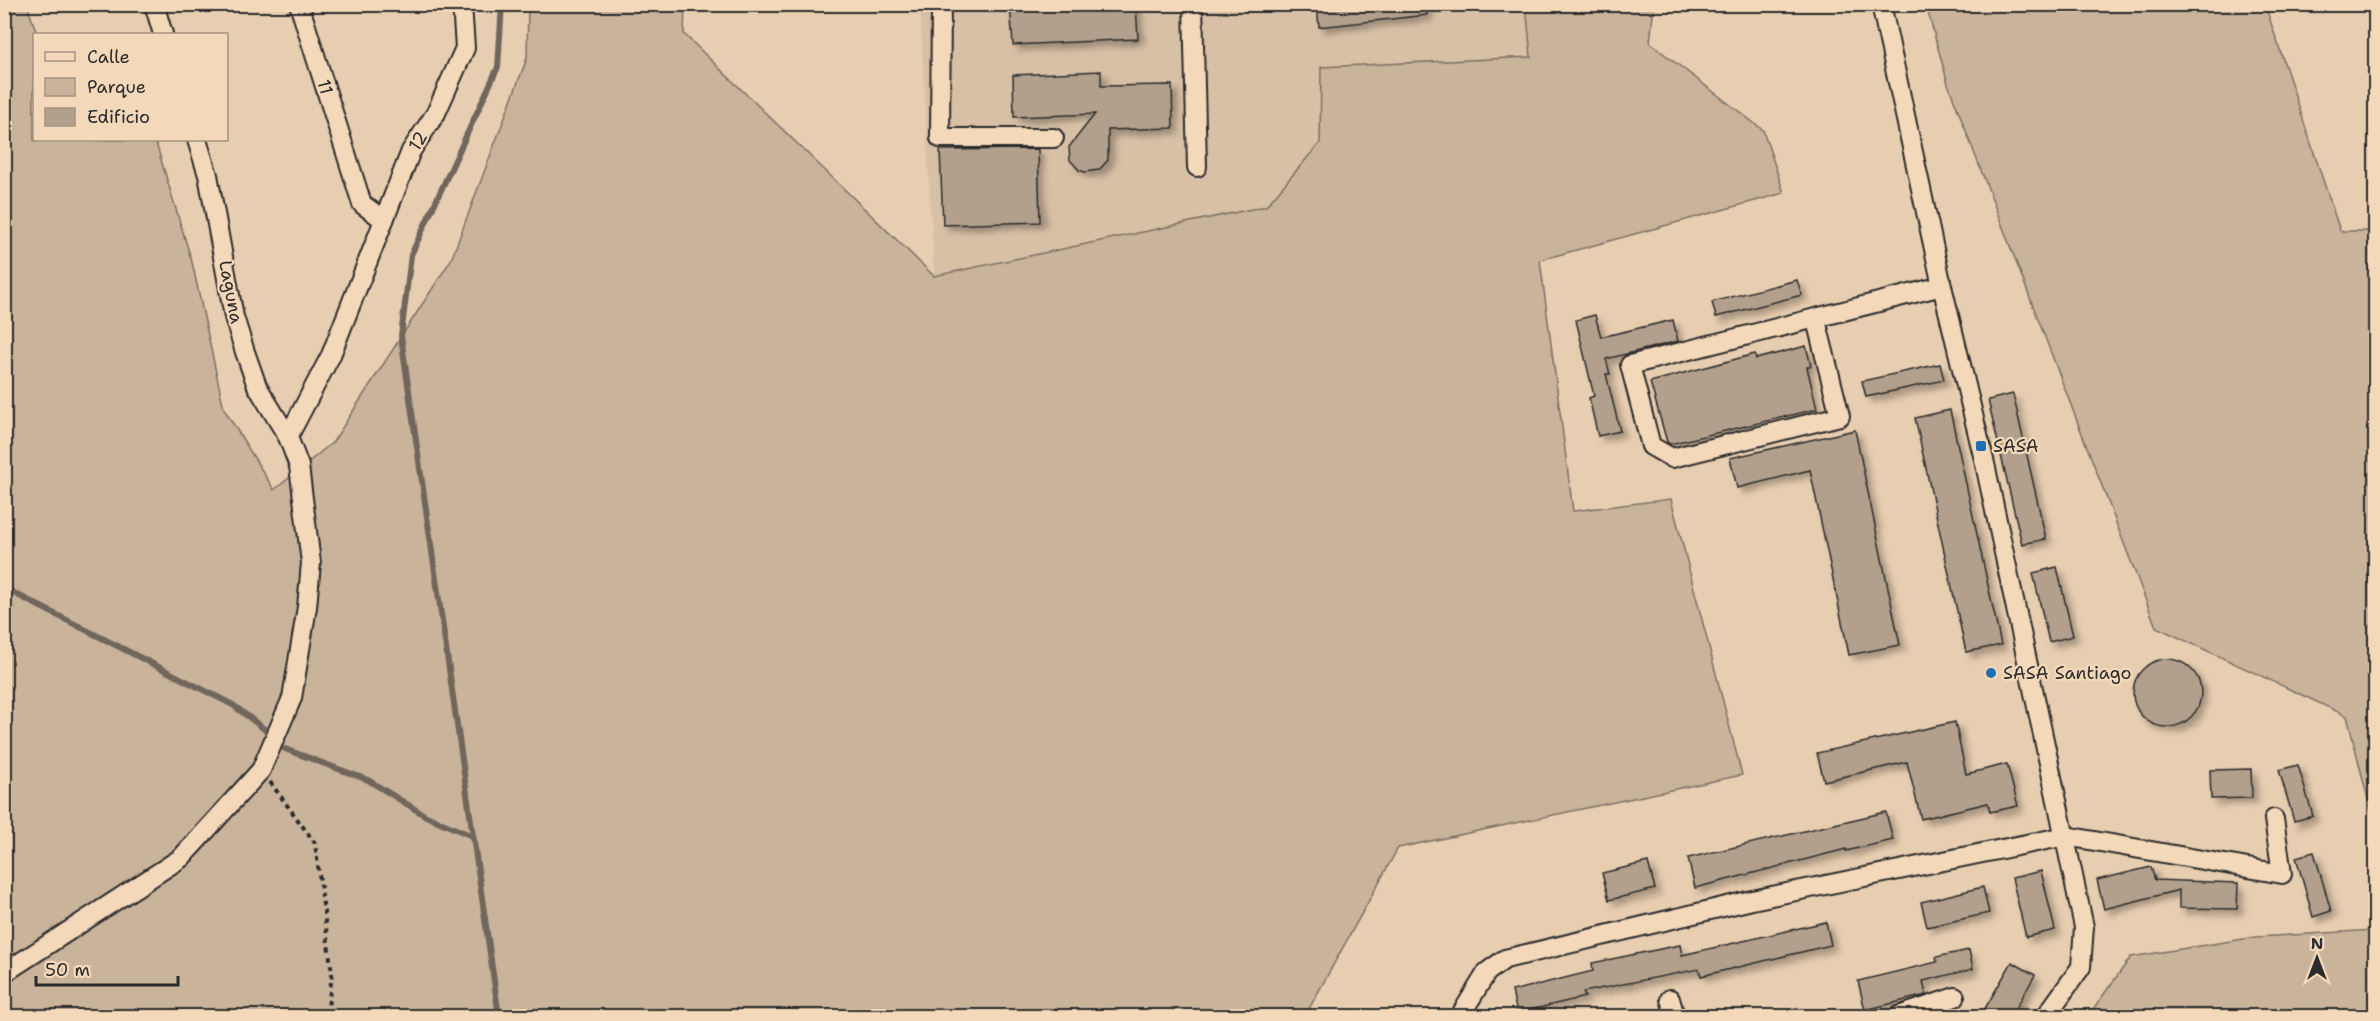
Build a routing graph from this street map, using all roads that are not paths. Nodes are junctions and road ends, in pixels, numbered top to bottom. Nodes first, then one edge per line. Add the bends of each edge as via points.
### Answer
1 (154, 4) edge
2 (299, 4) edge
3 (462, 4) edge
4 (941, 4) edge
5 (1193, 4) edge
6 (1881, 4) edge
7 (163, 33) edge
8 (1054, 138) dead end
9 (197, 141) edge
10 (1197, 167) dead end
11 (384, 220) junction
12 (1942, 286) junction
13 (1816, 320) junction
14 (288, 437) junction
15 (2274, 819) dead end
16 (2066, 836) junction
17 (4, 972) edge
18 (1955, 998) dead end
19 (1460, 1017) edge
20 (1899, 1017) edge
21 (2046, 1017) edge

1 - 7 street
2 - 11 street, 11 via 362,204
3 - 11 street, 12 via 465,48 436,113 411,151
4 - 8 street via 940,138
5 - 10 street
6 - 12 street
9 - 14 street, Laguna via 215,209 234,316 257,386
11 - 14 street, 12 via 331,355
12 - 13 street
12 - 16 street
13 - 13 street via 1630,365 1651,446 1672,458 1840,416
14 - 17 street, Laguna via 299,466 311,563 292,698 261,770 181,858
15 - 16 street via 2282,874
16 - 19 street via 1752,900 1505,959 1487,972
16 - 21 street via 2084,927 2081,967
18 - 20 street

